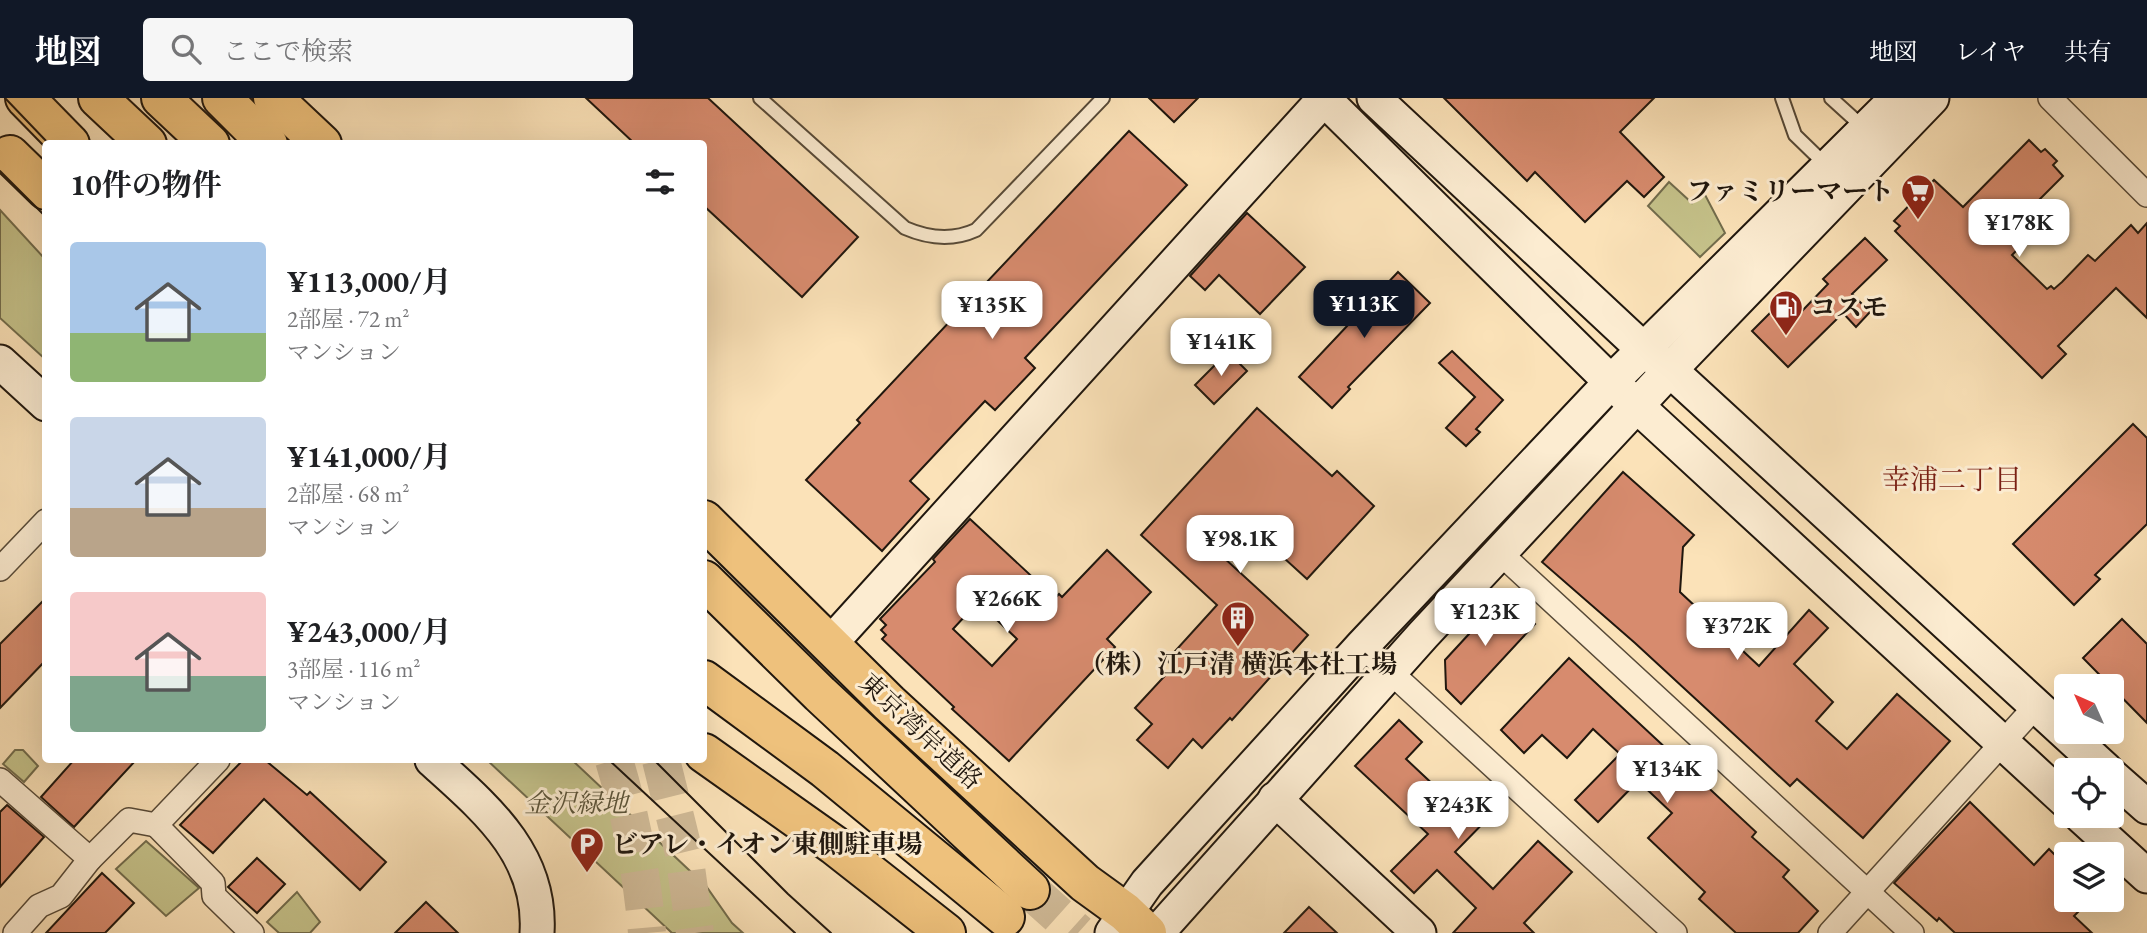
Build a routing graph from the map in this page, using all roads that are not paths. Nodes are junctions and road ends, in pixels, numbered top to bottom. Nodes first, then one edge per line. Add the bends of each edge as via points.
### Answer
1 (25, 98) edge
2 (98, 98) edge
3 (161, 98) edge
4 (222, 98) edge
5 (273, 98) edge
6 (760, 98) edge
7 (1103, 98) edge
8 (1374, 98) edge
9 (1782, 98) edge
10 (1831, 98) edge
11 (1897, 98) edge
12 (1932, 98) edge
13 (2050, 98) edge
14 (1323, 99) edge
15 (1866, 129) junction
16 (66, 140) edge
17 (143, 140) edge
18 (206, 140) edge
19 (264, 140) edge
20 (318, 140) edge
21 (10, 155) dead end
22 (1828, 167) junction
23 (42, 186) edge
24 (2147, 195) edge
25 (1644, 350) junction
26 (0, 362) edge
27 (1670, 370) junction
28 (1611, 382) junction
29 (42, 400) edge
30 (1638, 406) junction
31 (707, 523) edge
32 (42, 525) edge
33 (1500, 553) junction
34 (0, 569) edge
35 (707, 583) edge
36 (829, 645) junction
37 (1362, 646) junction
38 (1390, 671) junction
39 (707, 682) edge
40 (2035, 707) junction
41 (2002, 742) junction
42 (707, 755) edge
43 (2092, 758) edge
44 (215, 763) edge
45 (435, 763) edge
46 (0, 780) edge
47 (2124, 787) edge
48 (2054, 790) edge
49 (1275, 799) junction
50 (2147, 807) edge
51 (156, 825) junction
52 (2094, 828) edge
53 (90, 859) junction
54 (2147, 876) edge
55 (1867, 892) junction
56 (1128, 926) edge
57 (15, 933) edge
58 (252, 933) edge
59 (537, 933) edge
60 (946, 933) edge
61 (1157, 933) edge
62 (1419, 933) edge
63 (1675, 933) edge
64 (1829, 933) edge
65 (1912, 933) edge

1 - 16 highway
2 - 17 highway
3 - 18 highway
4 - 19 highway
5 - 20 highway
6 - 7 lane via 905,228 948,237 976,230
8 - 25 street
9 - 22 lane via 1795,135
10 - 15 lane
11 - 15 street
12 - 27 street
13 - 24 street
14 - 28 street
14 - 36 street
15 - 22 street
21 - 23 highway
22 - 25 street
25 - 27 street
25 - 28 street
26 - 29 street
27 - 30 street
27 - 40 street
28 - 30 street
28 - 37 street
30 - 33 street
30 - 41 street
31 - 36 highway, 東京湾岸道路
32 - 34 street
33 - 38 street
33 - 55 street
35 - 39 highway via 820,694 1018,904
36 - 56 highway, 東京湾岸道路
37 - 38 street
37 - 56 street via 1147,883
38 - 49 street
38 - 63 street
40 - 41 street
40 - 43 street
41 - 48 street
41 - 55 street
42 - 60 highway via 854,860
44 - 51 street
45 - 59 street via 500,826 524,860 534,890
46 - 53 street
47 - 50 street
49 - 61 street
49 - 62 street
51 - 53 street via 129,820
51 - 58 street via 213,883 214,896
52 - 54 street
53 - 57 street via 61,896 39,906
55 - 64 street
55 - 65 street

